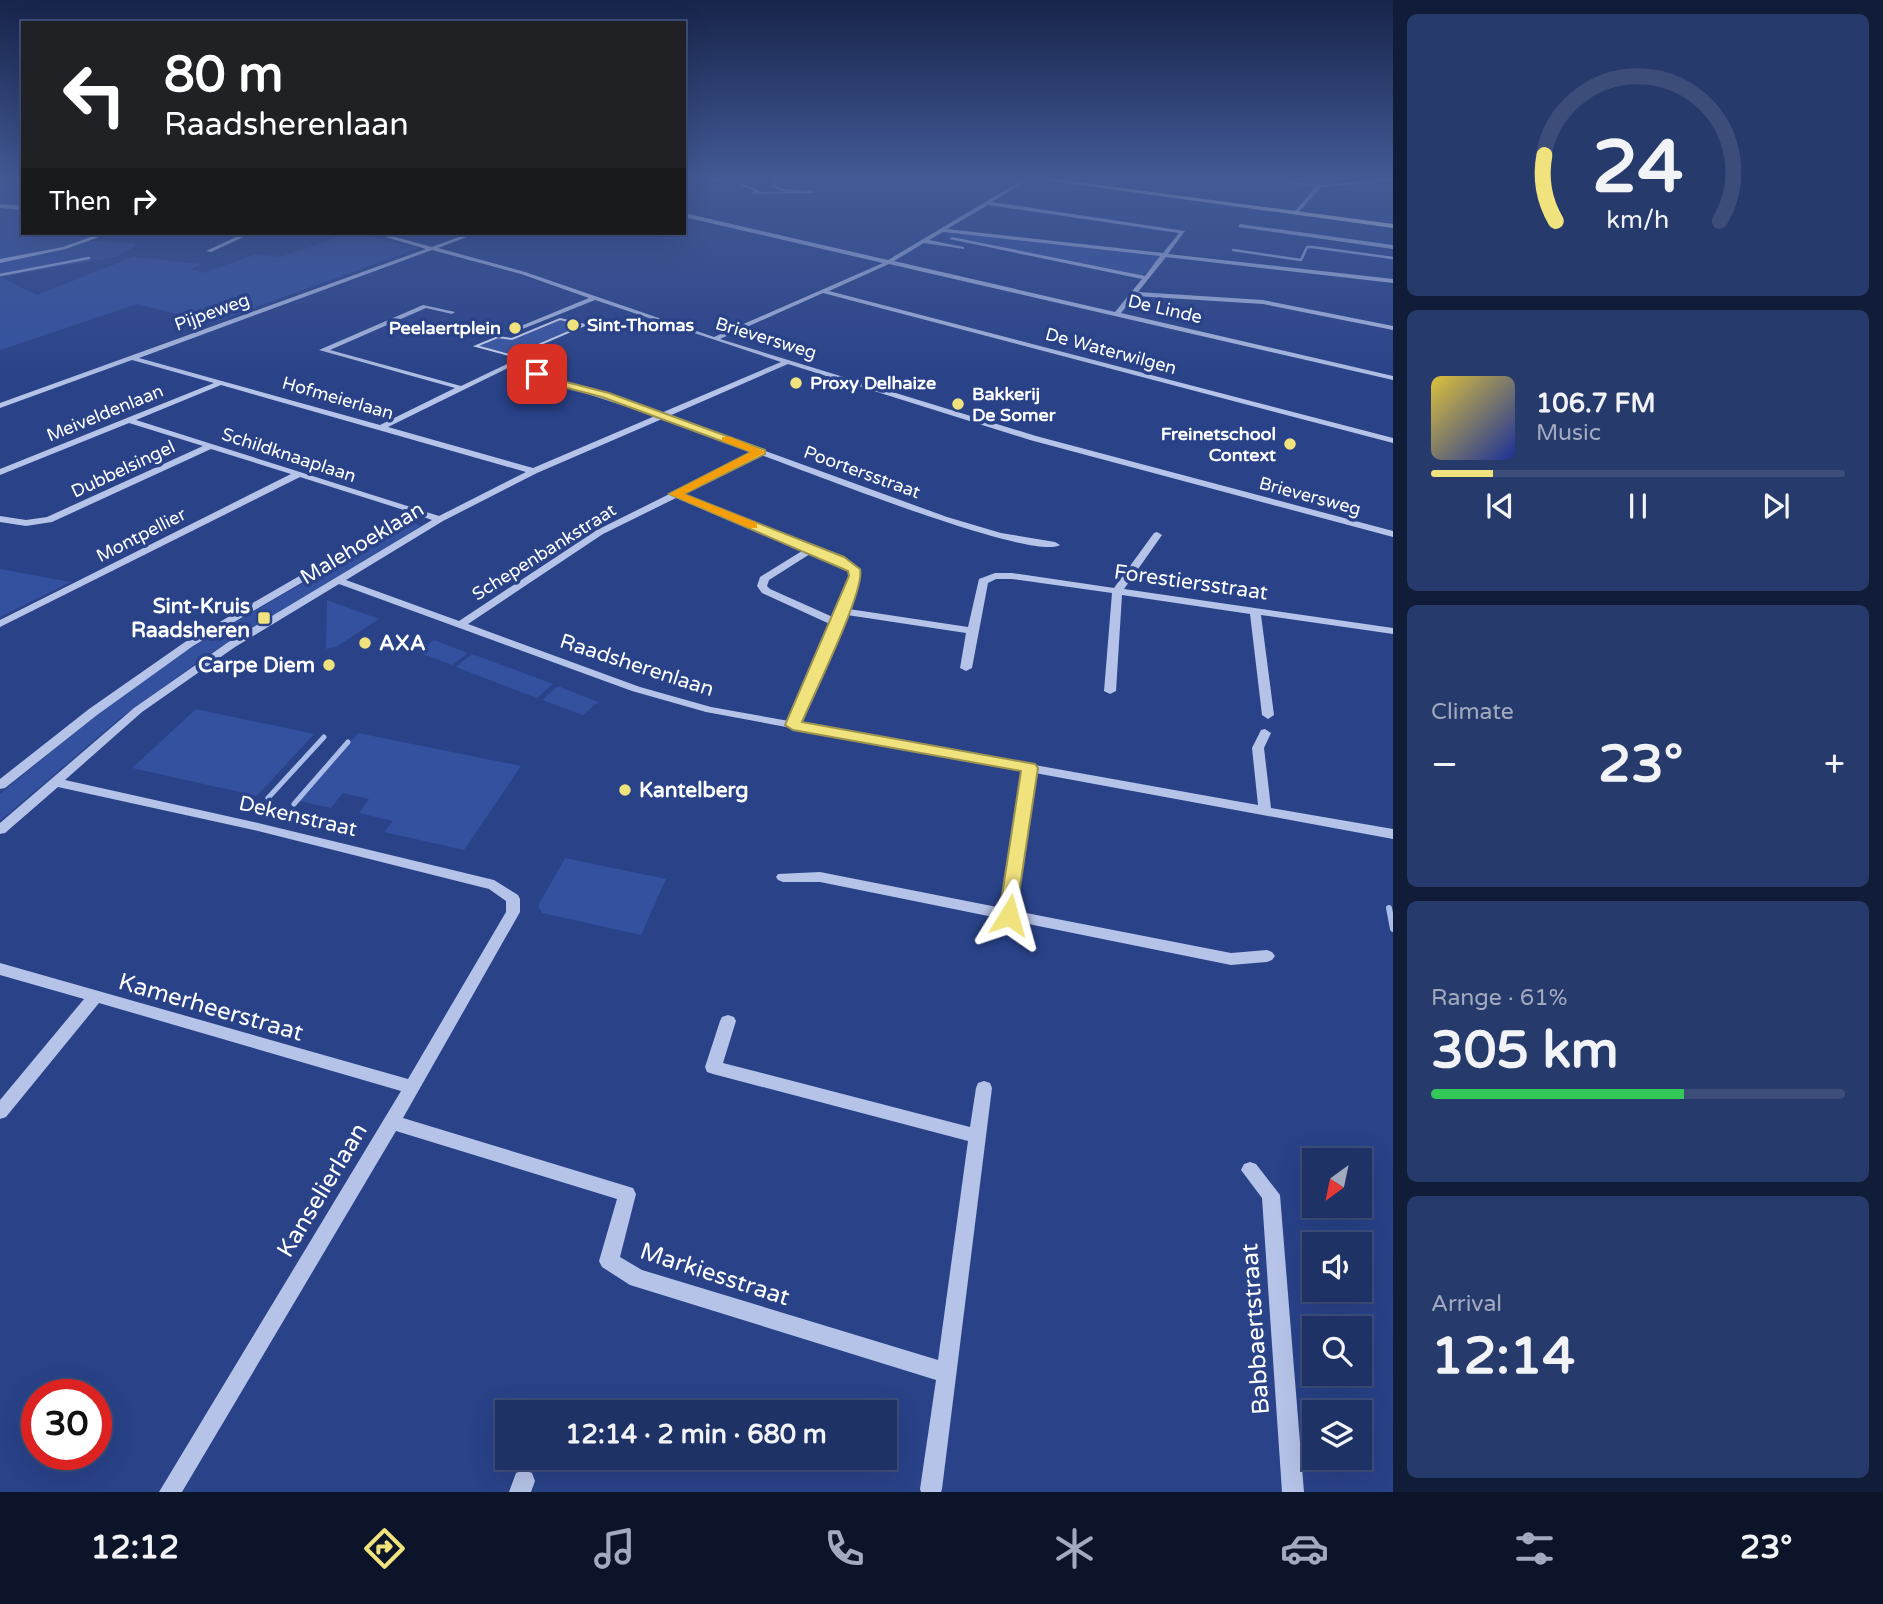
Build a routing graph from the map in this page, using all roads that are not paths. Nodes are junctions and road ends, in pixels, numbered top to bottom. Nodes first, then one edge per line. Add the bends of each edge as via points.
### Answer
1 (61, 249) edge
2 (214, 249) edge
3 (431, 249) edge
4 (440, 249) edge
5 (829, 249) edge
6 (910, 249) edge
7 (966, 249) edge
8 (999, 249) edge
9 (1003, 249) edge
10 (1104, 249) edge
11 (1171, 249) edge
12 (209, 251) dead end
13 (1166, 256) junction
14 (0, 261) edge
15 (887, 262) junction
16 (1147, 278) junction
17 (1393, 281) edge
18 (822, 291) junction
19 (1134, 294) junction
20 (595, 298) junction
21 (410, 303) dead end
22 (425, 306) junction
23 (452, 312) dead end
24 (1117, 314) junction
25 (1393, 328) edge
26 (518, 329) dead end
27 (714, 339) junction
28 (133, 358) junction
29 (789, 362) junction
30 (507, 366) joint
31 (1393, 378) edge
32 (223, 382) junction
33 (462, 388) junction
34 (0, 406) edge
35 (663, 416) junction
36 (129, 420) junction
37 (383, 427) junction
38 (1393, 441) edge
39 (210, 446) junction
40 (761, 452) junction
41 (534, 471) junction
42 (0, 472) edge
43 (297, 475) junction
44 (675, 494) junction
45 (417, 512) junction
46 (0, 519) edge
47 (440, 519) junction
48 (1157, 534) dead end
49 (1393, 534) edge
50 (1055, 545) dead end
51 (812, 549) junction
52 (338, 580) junction
53 (1117, 591) junction
54 (843, 611) junction
55 (1255, 611) junction
56 (836, 623) junction
57 (0, 624) edge
58 (459, 625) junction
59 (972, 631) junction
60 (1393, 631) edge
61 (966, 668) dead end
62 (1110, 691) dead end
63 (1268, 715) dead end
64 (793, 725) junction
65 (1265, 733) dead end
66 (1029, 768) junction
67 (55, 782) junction
68 (0, 785) edge
69 (1265, 811) junction
70 (0, 831) edge
71 (1393, 834) edge
72 (783, 877) dead end
73 (513, 912) joint
74 (1009, 915) junction
75 (1267, 956) dead end
76 (0, 969) edge
77 (94, 998) junction
78 (728, 1021) dead end
79 (410, 1087) junction
80 (984, 1088) dead end
81 (0, 1112) edge
82 (392, 1122) junction
83 (977, 1136) junction
84 (1250, 1170) dead end
85 (947, 1373) junction
86 (931, 1489) dead end
87 (170, 1492) edge
88 (1293, 1492) edge

1 - 14 street
2 - 12 street
3 - 28 street, Pijpeweg
4 - 20 street, Brieversweg
5 - 15 street, De Linde
6 - 15 street
7 - 8 street via 990,253
9 - 16 street
10 - 13 street
11 - 13 street
13 - 16 street
13 - 17 street
15 - 18 street
15 - 24 street, De Linde
16 - 19 street
18 - 27 street
18 - 38 street, De Waterwilgen
19 - 24 street
19 - 25 street via 1263,302
20 - 26 street
20 - 27 street, Brieversweg
21 - 22 street
22 - 23 street
22 - 33 street via 323,350
24 - 31 street, De Linde
27 - 29 street, Brieversweg
28 - 32 street, Hofmeierlaan
28 - 34 street, Pijpeweg
29 - 35 street, Malehoeklaan
29 - 49 street, Brieversweg via 1083,452
30 - 33 street
30 - 35 street
32 - 36 street, Meiveldenlaan
32 - 37 street, Hofmeierlaan
33 - 37 street
35 - 40 street, Poortersstraat
35 - 41 street, Malehoeklaan
36 - 39 street, Schildknaaplaan
36 - 42 street, Meiveldenlaan
37 - 41 street, Hofmeierlaan
39 - 43 street, Schildknaaplaan
39 - 46 street, Dubbelsingel via 49,520
40 - 44 street, Schepenbankstraat
40 - 50 street, Poortersstraat via 940,516
41 - 47 street, Malehoeklaan
43 - 45 street, Schildknaaplaan
43 - 57 street, Montpellier
44 - 51 street
44 - 58 street, Schepenbankstraat via 563,554
45 - 47 street, Schildknaaplaan
45 - 68 street, Malehoeklaan via 189,644
47 - 52 street, Malehoeklaan
48 - 53 street
51 - 54 street via 854,569 856,576
51 - 56 street via 764,579 762,586
52 - 58 street, Raadsherenlaan
52 - 67 street, Malehoeklaan via 231,645 138,710
53 - 55 street, Forestiersstraat
53 - 59 street, Forestiersstraat via 995,576 983,581
53 - 62 street
54 - 56 street
54 - 59 street
55 - 60 street, Forestiersstraat
55 - 63 street
56 - 64 street
58 - 64 street, Raadsherenlaan via 670,700
59 - 61 street
64 - 66 street, Raadsherenlaan
65 - 69 street via 1258,748
66 - 69 street, Raadsherenlaan
66 - 74 street
67 - 70 street, Malehoeklaan
67 - 73 street, Dekenstraat via 494,885 513,899
69 - 71 street, Raadsherenlaan
72 - 74 street via 820,877
73 - 79 street, Kanselierlaan
74 - 75 street via 1231,959
76 - 77 street, Kamerheerstraat
77 - 79 street, Kamerheerstraat
77 - 81 street
78 - 83 street via 713,1067
79 - 82 street, Kanselierlaan
80 - 83 street
82 - 85 street, Markiesstraat via 627,1194 609,1261 637,1278
82 - 87 street, Kanselierlaan
83 - 85 street
84 - 88 street, Babbaertstraat via 1270,1195
85 - 86 street

